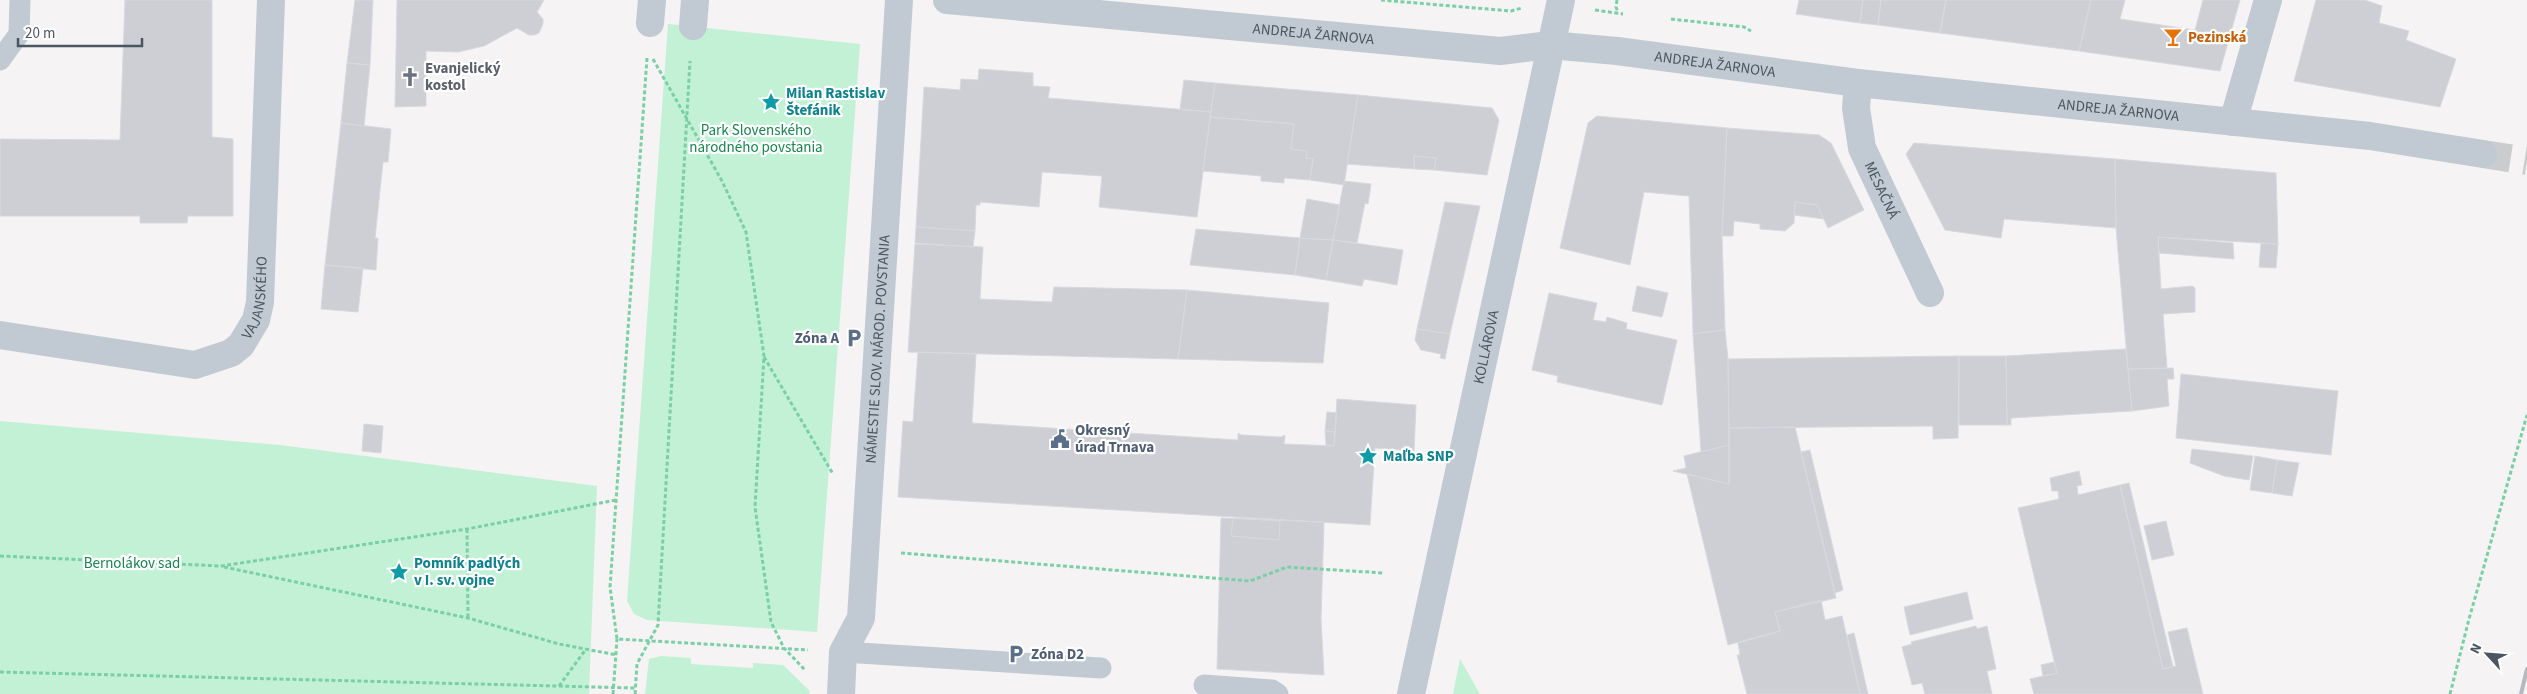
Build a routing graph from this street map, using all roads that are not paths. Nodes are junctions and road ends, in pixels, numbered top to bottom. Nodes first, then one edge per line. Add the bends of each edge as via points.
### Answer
1 (20, 0) edge
2 (271, 0) edge
3 (899, 0) edge
4 (947, 0) edge
5 (1561, 0) edge
6 (2268, 0) edge
7 (1550, 45) junction
8 (0, 60) edge
9 (1858, 83) junction
10 (2234, 122) junction
11 (2483, 154) tunnel mouth
12 (1930, 293) dead end
13 (0, 335) edge
14 (843, 652) junction
15 (1101, 668) dead end
16 (1204, 685) dead end
17 (842, 694) edge
18 (1278, 694) edge
19 (1410, 694) edge

1 - 8 lane via 19,34
2 - 13 street, VAJANSKÉHO via 260,302 256,320 241,345 231,353 195,365
3 - 14 street, NÁMESTIE SLOV. NÁROD. POVSTANIA via 861,618
4 - 7 street, ANDREJA ŽARNOVA via 1500,51
5 - 7 street, KOLLÁROVA
6 - 10 street
7 - 9 street, ANDREJA ŽARNOVA via 1750,67
7 - 19 street, KOLLÁROVA
9 - 10 street, ANDREJA ŽARNOVA
9 - 12 street, MESAČNÁ via 1856,108 1862,148
10 - 11 street, ANDREJA ŽARNOVA via 2370,136
14 - 15 lane
14 - 17 street, NÁMESTIE SLOV. NÁROD. POVSTANIA
16 - 18 lane via 1272,690

